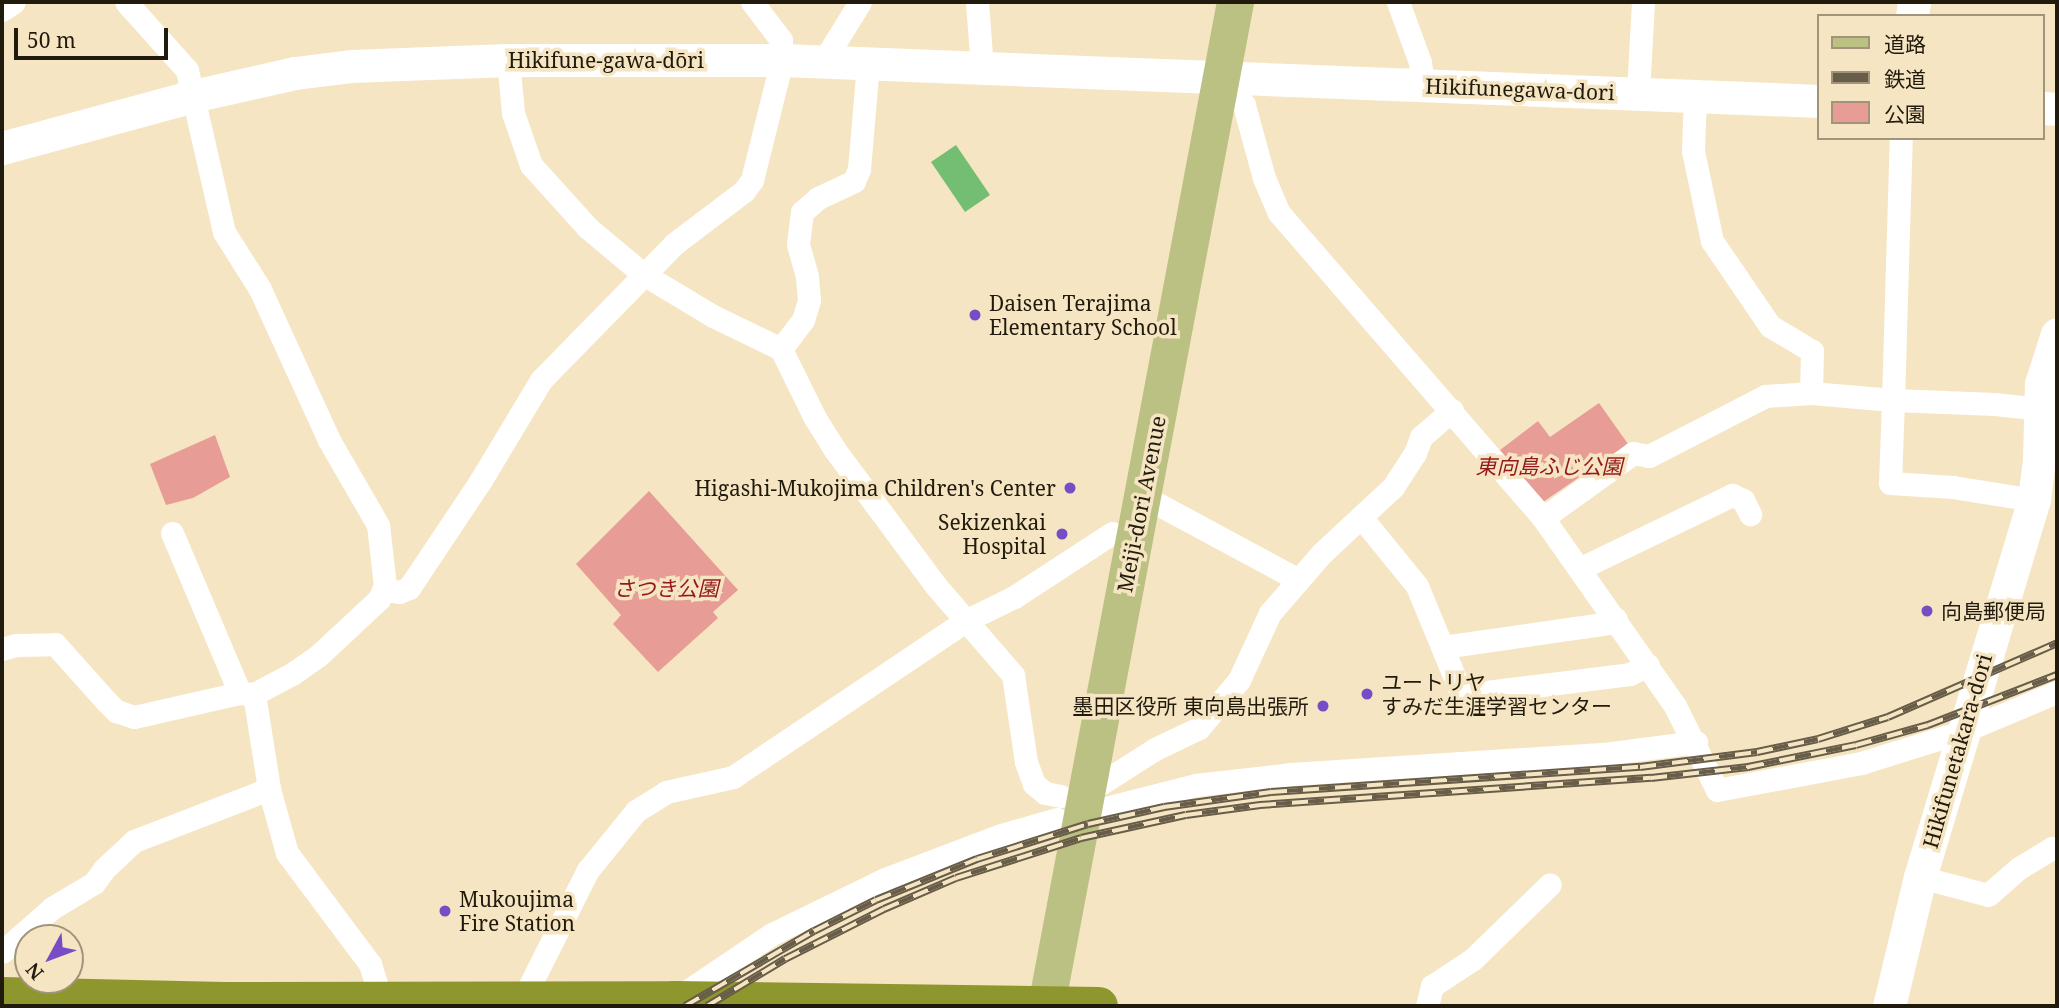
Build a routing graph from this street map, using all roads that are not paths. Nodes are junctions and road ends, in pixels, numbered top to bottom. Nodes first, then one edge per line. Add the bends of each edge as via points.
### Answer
1 (14, 2) edge
2 (126, 2) edge
3 (752, 2) edge
4 (860, 2) edge
5 (977, 2) edge
6 (1213, 2) edge
7 (1235, 2) edge
8 (1398, 2) edge
9 (1643, 2) edge
10 (2, 10) edge
11 (508, 60) junction
12 (782, 60) junction
13 (823, 62) junction
14 (868, 63) junction
15 (982, 68) junction
16 (1209, 77) junction
17 (1423, 86) junction
18 (1638, 92) junction
19 (192, 96) junction
20 (1695, 96) junction
21 (1818, 101) edge
22 (1901, 140) edge
23 (2, 148) edge
24 (643, 274) junction
25 (2057, 334) edge
26 (781, 349) junction
27 (1811, 393) junction
28 (1893, 400) junction
29 (2040, 409) junction
30 (1452, 410) junction
31 (2048, 461) edge
32 (1141, 495) junction
33 (2034, 500) junction
34 (1750, 514) dead end
35 (1361, 517) junction
36 (1543, 518) junction
37 (172, 533) dead end
38 (1112, 533) junction
39 (1581, 568) junction
40 (1299, 580) junction
41 (383, 590) junction
42 (1616, 619) junction
43 (965, 621) junction
44 (1443, 648) junction
45 (2, 649) edge
46 (1648, 665) junction
47 (2057, 692) edge
48 (247, 694) junction
49 (1964, 732) junction
50 (1696, 742) junction
51 (269, 789) junction
52 (1072, 805) junction
53 (2056, 843) edge
54 (1920, 877) junction
55 (1550, 884) dead end
56 (2, 952) edge
57 (15, 1000) edge
58 (381, 1000) junction
59 (522, 1000) junction
60 (674, 1000) junction
61 (225, 1004) edge
62 (470, 1004) edge
63 (1035, 1005) edge
64 (1084, 1006) edge
65 (1099, 1006) edge
66 (1427, 1006) edge
67 (1889, 1006) edge

1 - 10 street
2 - 19 street via 187,70
3 - 12 street via 781,40
4 - 13 street
5 - 15 street
6 - 16 main road, Meiji-dori Avenue
7 - 16 main road, Meiji-dori Avenue
8 - 17 street via 1420,62
9 - 18 street
11 - 12 street, Hikifune-gawa-dōri
11 - 19 street, Hikifune-gawa-dōri via 340,67
11 - 24 street via 513,113 531,165 588,228
12 - 13 street, Hikifune-gawa-dōri
12 - 24 street via 752,180
13 - 14 street, Hikifune-gawa-dōri
14 - 15 street, Hikifune-gawa-dōri
14 - 26 street via 859,169 854,181 818,198 802,212 798,244 809,300 803,320
15 - 16 street, Hikifune-gawa-dōri
16 - 17 street, Hikifunegawa-dori
16 - 30 street via 1244,105 1279,213
16 - 32 main road, Meiji-dori Avenue
16 - 38 main road, Meiji-dori Avenue
17 - 18 street, Hikifunegawa-dori
18 - 20 street, Hikifunegawa-dori
19 - 23 street, Hikifune-gawa-dōri
19 - 41 street via 224,232 260,289 329,440 378,525
20 - 21 street, Hikifunegawa-dori
20 - 27 street via 1693,150 1712,241 1770,327 1812,351
22 - 28 street
24 - 26 street
24 - 41 street via 541,380 409,588
25 - 29 street, Hikifunetakara-dori via 2044,371
26 - 43 street via 835,450
27 - 28 street
27 - 36 street via 1765,396 1649,456 1633,453
28 - 29 street
28 - 33 street via 1890,483
29 - 31 street, Hikifunetakara-dori
30 - 35 street via 1421,437 1393,487
30 - 36 street
31 - 33 street, Hikifunetakara-dori
32 - 40 street
32 - 52 main road, Meiji-dori Avenue
33 - 49 street, Hikifunetakara-dori
34 - 39 street via 1743,500 1732,495
35 - 40 street
35 - 44 street via 1417,586
36 - 39 street
37 - 48 street
38 - 43 street via 1014,597
38 - 52 main road, Meiji-dori Avenue
39 - 42 street
40 - 52 street via 1270,613 1239,680 1199,728 1155,749
41 - 48 street via 320,654 292,674
42 - 44 street
42 - 46 street
43 - 52 street via 1013,675 1026,762 1034,784
43 - 59 street via 733,777 666,792 636,811 588,870
44 - 46 street via 1462,695 1630,674
45 - 48 street via 55,644 117,712 134,717
46 - 50 street
47 - 49 street
48 - 51 street
49 - 50 street via 1861,763 1717,790
49 - 54 street, Hikifunetakara-dori
50 - 52 street via 1604,754 1291,774
51 - 56 street via 134,841 94,883 52,908
51 - 58 street via 287,853 370,964
52 - 60 street via 885,878 772,934
52 - 63 main road, Meiji-dori Avenue
53 - 54 street via 1988,895
54 - 67 street, Hikifunetakara-dori
55 - 66 street via 1473,959 1432,986
57 - 61 highway
58 - 61 highway
58 - 62 highway
59 - 60 highway
59 - 62 highway
60 - 63 highway
63 - 64 highway
64 - 65 highway

